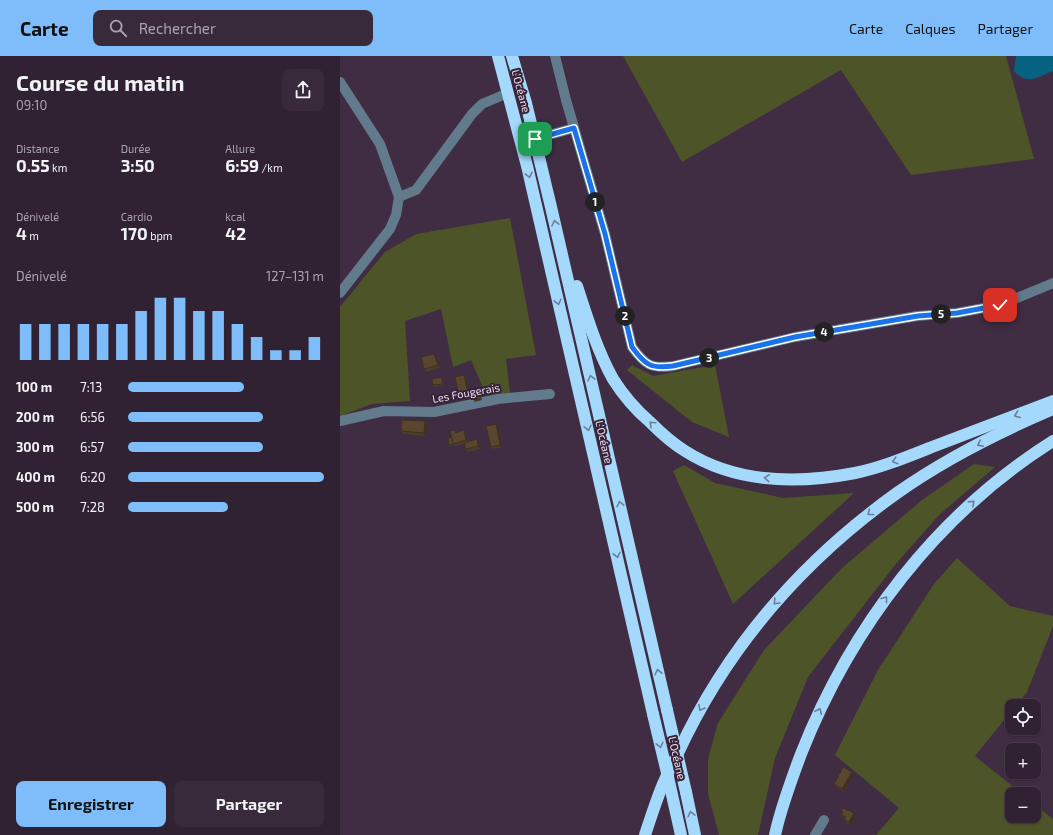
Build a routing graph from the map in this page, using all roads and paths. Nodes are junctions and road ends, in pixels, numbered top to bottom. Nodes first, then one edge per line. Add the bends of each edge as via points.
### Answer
1 (498, 56) edge
2 (512, 56) edge
3 (555, 56) edge
4 (340, 82) edge
5 (508, 93) junction
6 (574, 128) junction
7 (535, 139) junction
8 (398, 197) junction
9 (564, 261) junction
10 (1053, 283) edge
11 (340, 294) edge
12 (550, 394) dead end
13 (1053, 401) edge
14 (1053, 409) edge
15 (340, 421) edge
16 (1053, 441) edge
17 (804, 747) junction
18 (824, 820) dead end
19 (645, 835) edge
20 (681, 835) edge
21 (696, 835) edge
22 (775, 835) edge
23 (784, 835) edge
24 (815, 835) edge

1 - 5 highway, L’Océane
2 - 7 highway, L’Océane
3 - 6 street
4 - 8 street via 380,144
5 - 8 street via 482,104 416,190
5 -> 20 highway, L’Océane, bridge
6 - 7 street
6 - 10 street via 605,234 632,347 648,365 660,368 673,366 795,337 1000,305
9 -> 7 highway, L’Océane
8 - 11 street via 396,215 390,229
13 -> 9 highway via 902,459 856,473 819,479 787,480 732,472 686,452 664,436 624,394 601,354 575,279
21 -> 9 highway, L’Océane, bridge
12 - 15 street, Les Fougerais via 498,400 434,412 384,412
14 -> 19 highway via 978,444 897,493 838,539 799,577 739,647 709,693 686,734 661,788
17 -> 16 highway via 843,665 871,619 902,578 937,537 971,504 1008,472
17 - 22 highway
17 - 23 highway via 802,769
18 - 24 street

